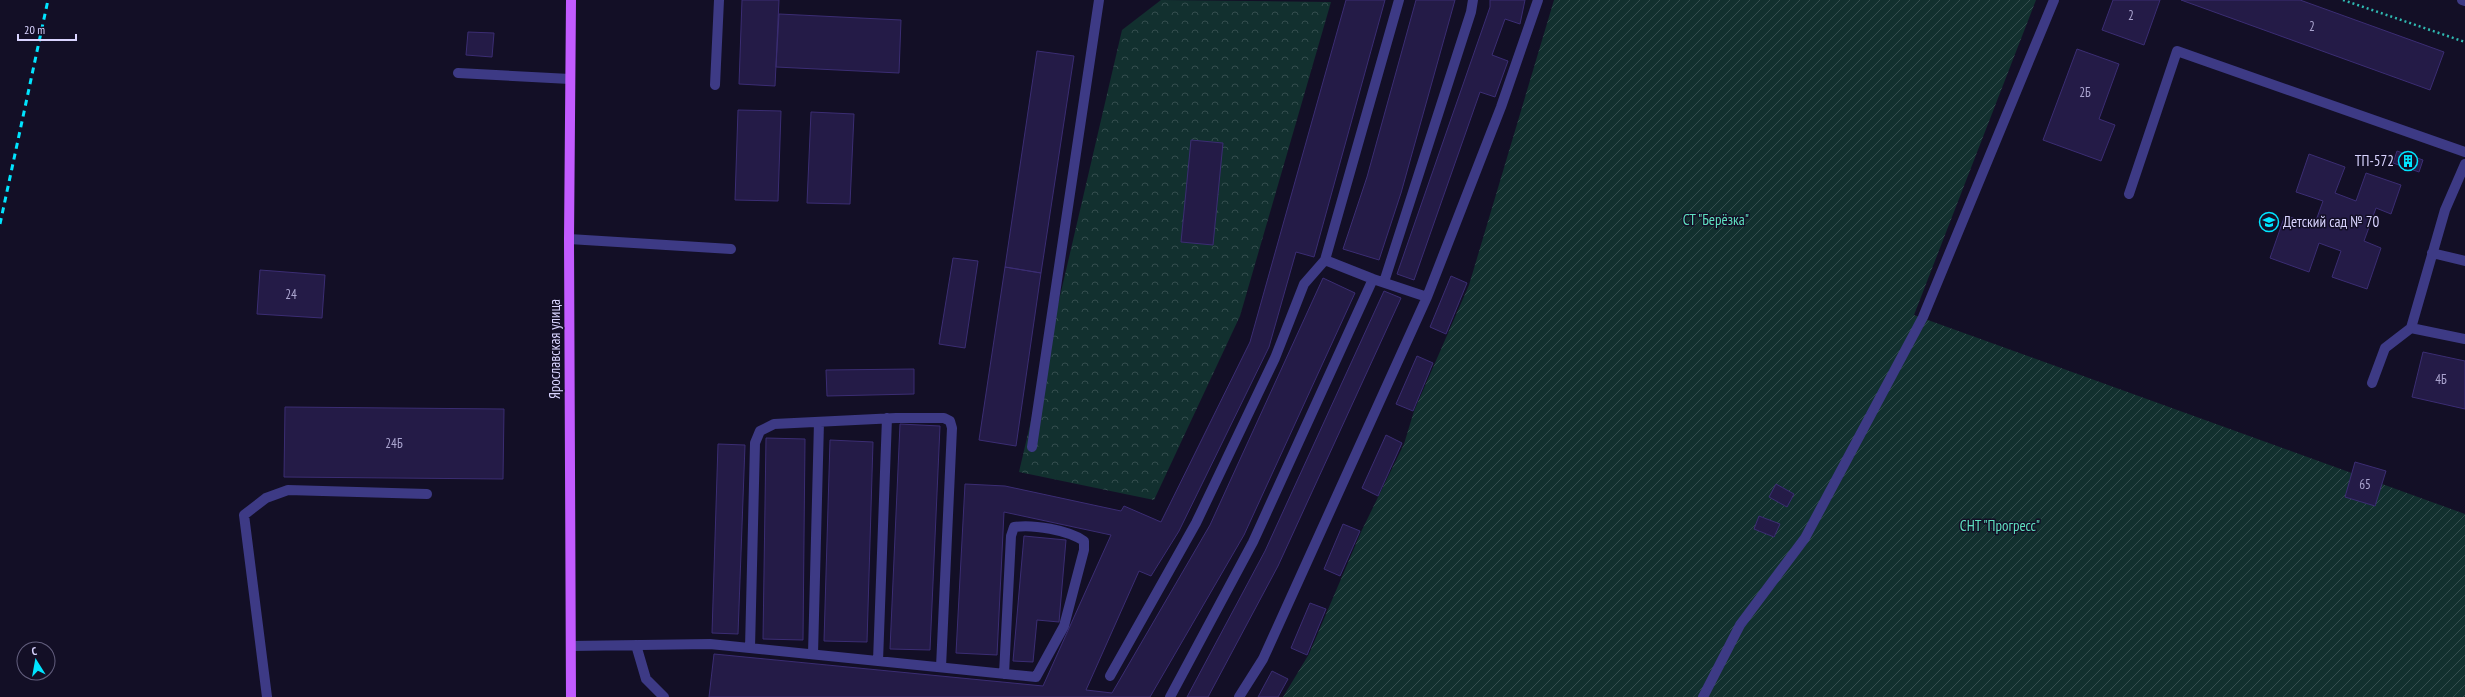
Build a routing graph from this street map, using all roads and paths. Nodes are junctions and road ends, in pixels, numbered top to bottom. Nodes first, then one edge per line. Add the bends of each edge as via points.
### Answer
1 (571, 0) edge
2 (719, 0) edge
3 (1099, 0) edge
4 (1399, 0) edge
5 (1473, 0) edge
6 (1538, 0) edge
7 (2054, 0) edge
8 (2343, 0) edge
9 (2462, 0) edge
10 (2465, 1) edge
11 (2465, 42) edge
12 (458, 73) dead end
13 (570, 79) junction
14 (715, 85) dead end
15 (2465, 152) edge
16 (2465, 164) edge
17 (2129, 194) dead end
18 (569, 239) junction
19 (732, 249) dead end
20 (2432, 253) junction
21 (1325, 260) junction
22 (2465, 261) edge
23 (1373, 279) junction
24 (1384, 282) junction
25 (1427, 297) junction
26 (2411, 328) junction
27 (2465, 339) edge
28 (2372, 383) dead end
29 (887, 418) junction
30 (818, 422) junction
31 (1032, 447) dead end
32 (427, 494) dead end
33 (636, 645) junction
34 (571, 646) junction
35 (750, 648) junction
36 (813, 654) junction
37 (878, 661) junction
38 (941, 667) junction
39 (1004, 674) junction
40 (1110, 676) dead end
41 (267, 697) edge
42 (571, 697) edge
43 (664, 697) edge
44 (1170, 697) edge
45 (1239, 697) edge
46 (1703, 697) edge

1 - 13 main road, Ярославская улица
2 - 14 lane
3 - 31 lane
4 - 21 lane
5 - 24 lane
6 - 25 lane via 1501,107
7 - 46 lane via 1923,317 1805,538 1740,625
8 - 11 path
9 - 10 lane
12 - 13 lane
13 - 18 main road, Ярославская улица
15 - 17 lane via 2178,51
16 - 20 lane via 2445,210
18 - 19 lane
18 - 34 main road, Ярославская улица
20 - 22 lane
20 - 26 lane
21 - 23 lane
21 - 40 lane via 1304,284 1275,358 1196,523
23 - 24 lane
23 - 44 lane via 1253,542
24 - 25 lane
25 - 45 lane via 1263,659
26 - 27 lane
26 - 28 lane via 2385,348
29 - 30 lane
29 - 37 lane
29 - 38 lane via 944,418 950,421 952,428
30 - 35 lane via 774,424 760,431 755,443
30 - 36 lane
32 - 41 lane via 288,490 266,498 244,515
33 - 34 lane
33 - 35 lane via 710,644
33 - 43 lane via 646,678
34 - 42 main road, Ярославская улица
35 - 36 lane
36 - 37 lane
37 - 38 lane
38 - 39 lane
39 - 39 lane via 1036,677 1064,626 1084,550 1084,541 1074,534 1025,525 1014,527 1011,536

